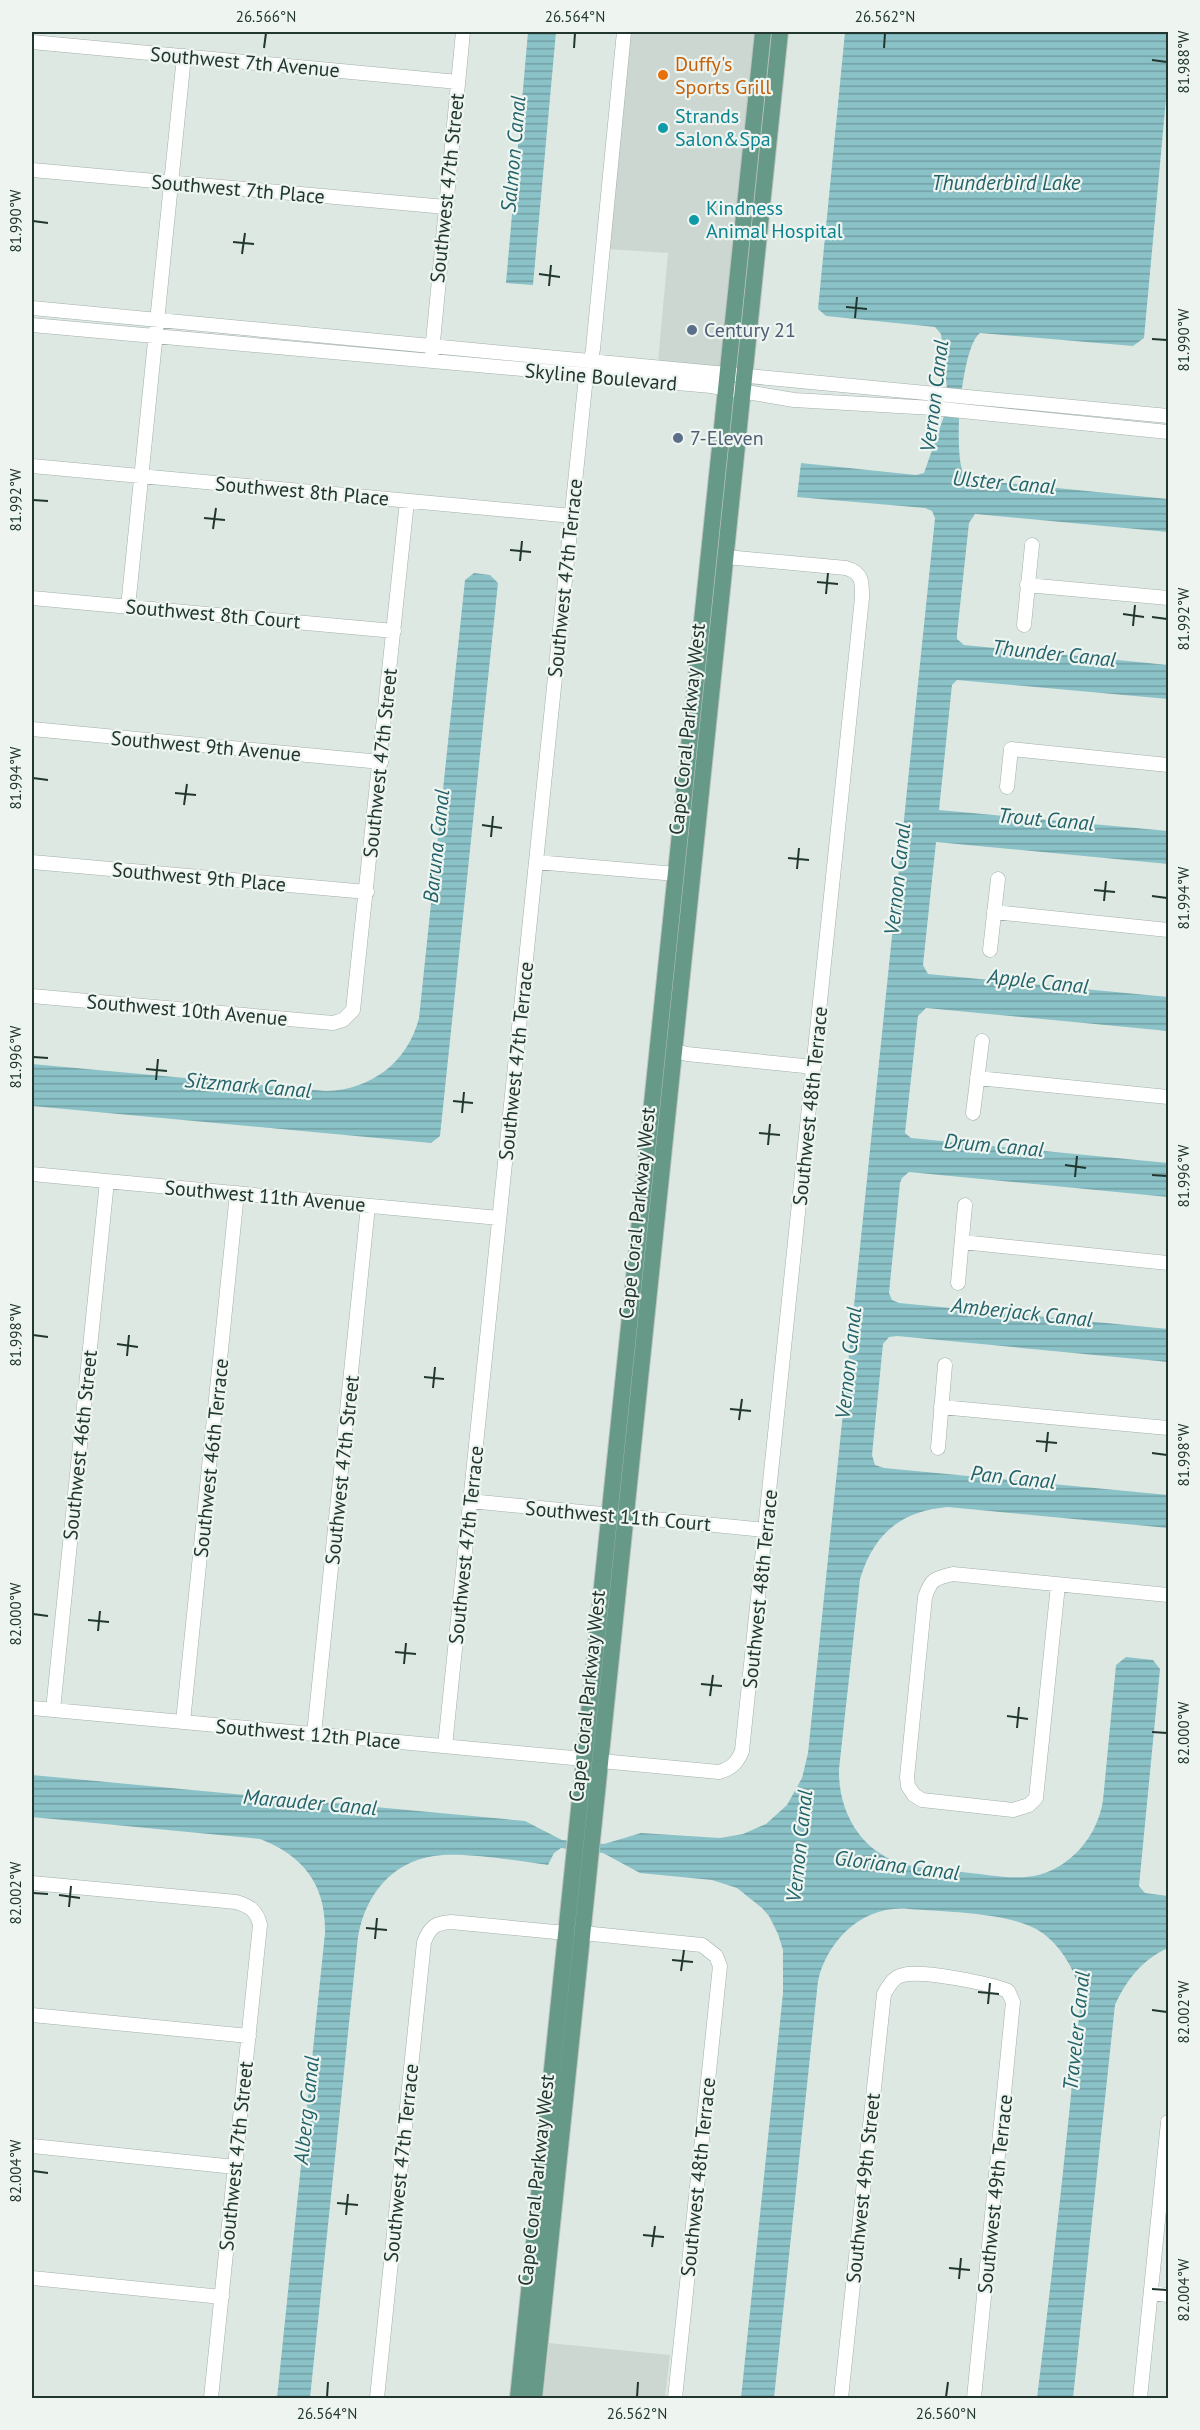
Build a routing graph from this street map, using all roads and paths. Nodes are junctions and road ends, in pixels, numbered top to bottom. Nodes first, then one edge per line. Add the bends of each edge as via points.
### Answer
1 (463, 32) edge
2 (624, 32) edge
3 (763, 32) edge
4 (780, 32) edge
5 (32, 42) edge
6 (184, 56) junction
7 (458, 82) junction
8 (32, 170) edge
9 (171, 182) junction
10 (446, 207) junction
11 (32, 308) edge
12 (158, 320) junction
13 (32, 325) edge
14 (156, 336) junction
15 (432, 345) junction
16 (591, 360) junction
17 (431, 362) junction
18 (660, 366) junction
19 (484, 367) junction
20 (586, 376) junction
21 (727, 380) junction
22 (745, 382) junction
23 (943, 402) junction
24 (964, 404) junction
25 (1168, 416) edge
26 (1168, 432) edge
27 (32, 466) edge
28 (141, 476) junction
29 (407, 501) junction
30 (572, 516) junction
31 (1032, 545) dead end
32 (726, 556) junction
33 (1027, 585) junction
34 (32, 598) edge
35 (1168, 598) edge
36 (128, 607) junction
37 (1024, 625) dead end
38 (394, 631) junction
39 (32, 729) edge
40 (381, 762) junction
41 (1168, 765) edge
42 (1007, 787) dead end
43 (32, 861) edge
44 (536, 862) junction
45 (676, 874) junction
46 (998, 879) dead end
47 (367, 892) junction
48 (994, 912) junction
49 (670, 924) junction
50 (1168, 930) edge
51 (990, 950) dead end
52 (32, 996) edge
53 (343, 1020) joint
54 (982, 1041) dead end
55 (675, 1051) junction
56 (656, 1064) junction
57 (814, 1067) junction
58 (977, 1078) junction
59 (1168, 1096) edge
60 (973, 1113) dead end
61 (32, 1174) edge
62 (107, 1181) junction
63 (661, 1182) junction
64 (237, 1193) junction
65 (966, 1205) dead end
66 (368, 1206) junction
67 (500, 1218) junction
68 (962, 1242) junction
69 (1168, 1263) edge
70 (958, 1283) dead end
71 (945, 1365) dead end
72 (941, 1407) junction
73 (1168, 1428) edge
74 (938, 1448) dead end
75 (470, 1501) junction
76 (618, 1516) junction
77 (765, 1530) junction
78 (1058, 1585) junction
79 (1168, 1595) edge
80 (32, 1708) edge
81 (53, 1710) junction
82 (183, 1722) junction
83 (314, 1734) junction
84 (445, 1746) junction
85 (592, 1760) junction
86 (730, 1769) joint
87 (583, 1822) junction
88 (581, 1868) junction
89 (32, 1883) edge
90 (566, 1933) junction
91 (583, 1934) junction
92 (893, 1980) joint
93 (32, 2015) edge
94 (249, 2036) junction
95 (554, 2055) junction
96 (1168, 2122) edge
97 (32, 2146) edge
98 (235, 2166) junction
99 (559, 2170) junction
100 (32, 2278) edge
101 (530, 2283) junction
102 (1151, 2293) junction
103 (1168, 2295) edge
104 (222, 2297) junction
105 (211, 2398) edge
106 (377, 2398) edge
107 (518, 2398) edge
108 (534, 2398) edge
109 (675, 2398) edge
110 (842, 2398) edge
111 (974, 2398) edge
112 (1140, 2398) edge

1 - 7 street, Southwest 47th Street
2 - 16 street
3 - 21 main road, Cape Coral Parkway West
4 - 22 main road, Cape Coral Parkway West
5 - 6 street, Southwest 7th Avenue
6 - 7 street, Southwest 7th Avenue
6 - 9 street
7 - 10 street, Southwest 47th Street
8 - 9 street, Southwest 7th Place
9 - 10 street, Southwest 7th Place
9 - 12 street
10 - 15 street, Southwest 47th Street
11 - 12 street, Skyline Boulevard
12 - 14 street
12 - 15 street, Skyline Boulevard
13 - 14 street, Skyline Boulevard
14 - 17 street, Skyline Boulevard
14 - 28 street
15 - 16 street, Skyline Boulevard
15 - 17 street, Southwest 47th Street
16 - 18 street, Skyline Boulevard
16 - 19 street via 569,368 518,363
17 - 19 street, Skyline Boulevard
18 - 20 street via 601,366
18 - 21 street, Skyline Boulevard
19 - 20 street, Skyline Boulevard
20 - 21 street, Skyline Boulevard
20 - 30 street, Southwest 47th Terrace
21 - 22 street, Skyline Boulevard
21 - 45 main road, Cape Coral Parkway West
22 - 23 street, Skyline Boulevard
22 - 23 street, Skyline Boulevard via 765,396 794,400
22 - 32 main road, Cape Coral Parkway West
23 - 24 street, Skyline Boulevard
24 - 25 street, Skyline Boulevard
24 - 26 street, Skyline Boulevard
27 - 28 street, Southwest 8th Place
28 - 29 street, Southwest 8th Place
28 - 36 street
29 - 30 street, Southwest 8th Place
29 - 38 street, Southwest 47th Street
30 - 44 street, Southwest 47th Terrace
31 - 33 street
32 - 55 main road, Cape Coral Parkway West
32 - 57 street, Southwest 48th Terrace via 846,567 862,579
33 - 35 street
33 - 37 street
34 - 36 street, Southwest 8th Court
36 - 38 street, Southwest 8th Court
38 - 40 street, Southwest 47th Street
39 - 40 street, Southwest 9th Avenue
40 - 47 street, Southwest 47th Street
41 - 42 street via 1011,749
43 - 47 street, Southwest 9th Place
44 - 45 street
44 - 67 street, Southwest 47th Terrace
45 - 49 main road, Cape Coral Parkway West
46 - 48 street
47 - 53 street, Southwest 47th Street via 356,1000
48 - 50 street
48 - 51 street
49 - 55 main road via 676,944 667,1030
49 - 56 main road, Cape Coral Parkway West
52 - 53 street, Southwest 10th Avenue via 333,1023
54 - 58 street
55 - 57 street
55 - 63 main road, Cape Coral Parkway West
56 - 63 main road via 663,1067 655,1152
56 - 76 main road, Cape Coral Parkway West
57 - 77 street, Southwest 48th Terrace
58 - 59 street
58 - 60 street
61 - 62 street, Southwest 11th Avenue
62 - 64 street, Southwest 11th Avenue
62 - 81 street, Southwest 46th Street
63 - 76 main road, Cape Coral Parkway West
64 - 66 street, Southwest 11th Avenue
64 - 82 street, Southwest 46th Terrace
65 - 68 street
66 - 67 street, Southwest 11th Avenue
66 - 83 street, Southwest 47th Street
67 - 75 street, Southwest 47th Terrace
68 - 69 street
68 - 70 street
71 - 72 street
72 - 73 street
72 - 74 street
75 - 76 street, Southwest 11th Court
75 - 84 street, Southwest 47th Terrace
76 - 77 street, Southwest 11th Court
76 - 85 main road, Cape Coral Parkway West
77 - 86 street, Southwest 48th Terrace via 742,1751
78 - 78 street via 1036,1798 1013,1810 922,1800 914,1795 907,1777 928,1587 935,1578 953,1574
78 - 79 street
80 - 81 street, Southwest 12th Place
81 - 82 street, Southwest 12th Place
82 - 83 street, Southwest 12th Place
83 - 84 street, Southwest 12th Place
84 - 85 street, Southwest 12th Place
85 - 86 street, Southwest 12th Place via 719,1772
85 - 87 main road, Cape Coral Parkway West
87 - 88 main road, Cape Coral Parkway West
87 - 91 street via 575,1917 577,1930
88 - 90 main road, Cape Coral Parkway West
88 - 91 main road, Cape Coral Parkway West
89 - 94 street, Southwest 47th Street via 247,1905 257,1914 260,1925
90 - 95 main road, Cape Coral Parkway West
90 - 106 street, Southwest 47th Terrace via 451,1922 429,1929 423,1954
91 - 99 main road, Cape Coral Parkway West
91 - 109 street, Southwest 48th Terrace via 702,1945 716,1956 720,1966
92 - 110 street, Southwest 49th Street via 884,1994
92 - 111 street, Southwest 49th Terrace via 902,1975 918,1975 988,1983 1008,1991 1014,2002
93 - 94 street
94 - 98 street, Southwest 47th Street
95 - 99 main road via 561,2061 553,2136
95 - 101 main road, Cape Coral Parkway West
96 - 102 street
97 - 98 street
98 - 104 street, Southwest 47th Street
99 - 108 main road, Cape Coral Parkway West
100 - 104 street
101 - 107 main road, Cape Coral Parkway West
101 - 108 main road via 535,2311 527,2386
102 - 103 street
102 - 112 street
104 - 105 street, Southwest 47th Street

